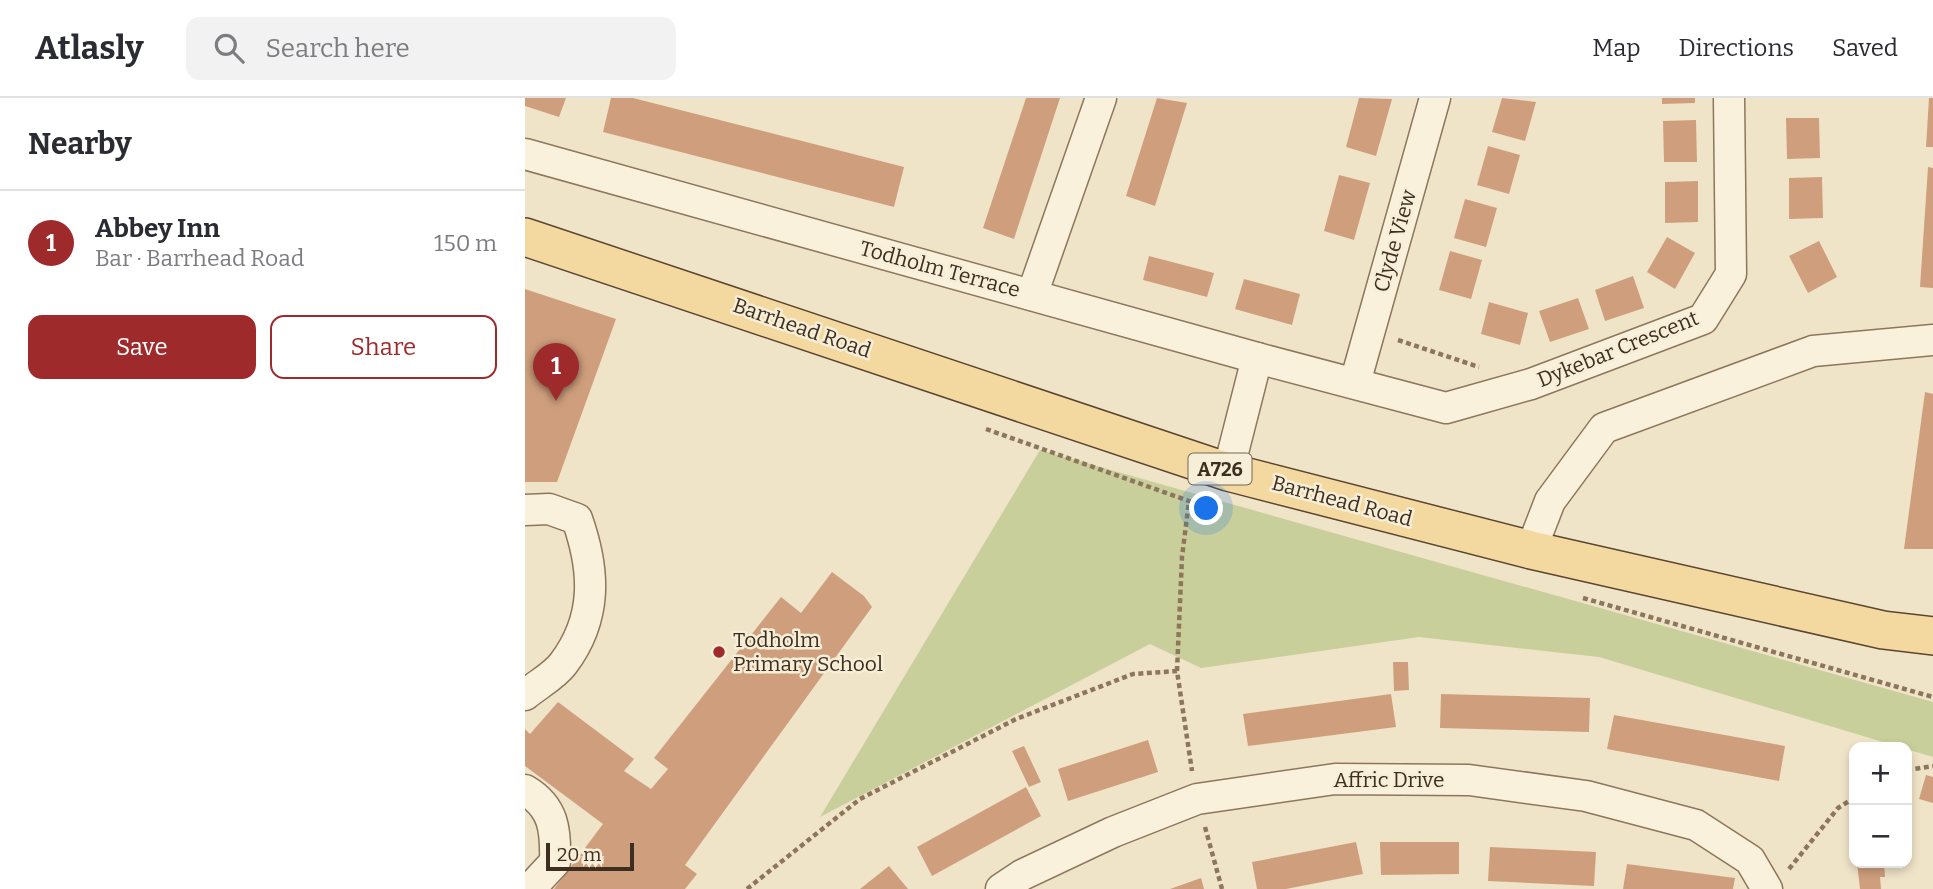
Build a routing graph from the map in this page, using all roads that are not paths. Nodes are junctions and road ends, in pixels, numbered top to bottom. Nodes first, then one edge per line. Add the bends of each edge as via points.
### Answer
1 (1101, 98) edge
2 (1435, 98) edge
3 (1728, 98) edge
4 (525, 154) edge
5 (525, 237) edge
6 (1032, 295) junction
7 (1933, 340) edge
8 (1257, 358) junction
9 (1355, 383) junction
10 (1228, 471) junction
11 (525, 510) edge
12 (1531, 550) junction
13 (1933, 636) edge
14 (525, 695) edge
15 (525, 790) edge
16 (1774, 884) edge
17 (530, 889) edge
18 (1001, 889) edge

1 - 6 street
2 - 9 street, Clyde View
3 - 9 street, Dykebar Crescent via 1731,274 1703,319 1531,384 1446,408
4 - 6 street, Todholm Terrace
5 - 10 main road, Barrhead Road / A726
6 - 8 street, Todholm Terrace
7 - 12 street via 1813,351 1604,428 1550,500
8 - 9 street, Todholm Terrace
8 - 10 street
10 - 12 main road, Barrhead Road / A726
11 - 14 street via 549,509 577,519 589,552 592,593 579,638 562,666
12 - 13 main road, Barrhead Road / A726 via 1883,630
15 - 17 street via 548,809 556,838 555,862
16 - 18 street, Affric Drive via 1750,860 1696,825 1586,796 1469,780 1335,779 1197,799 1022,874

